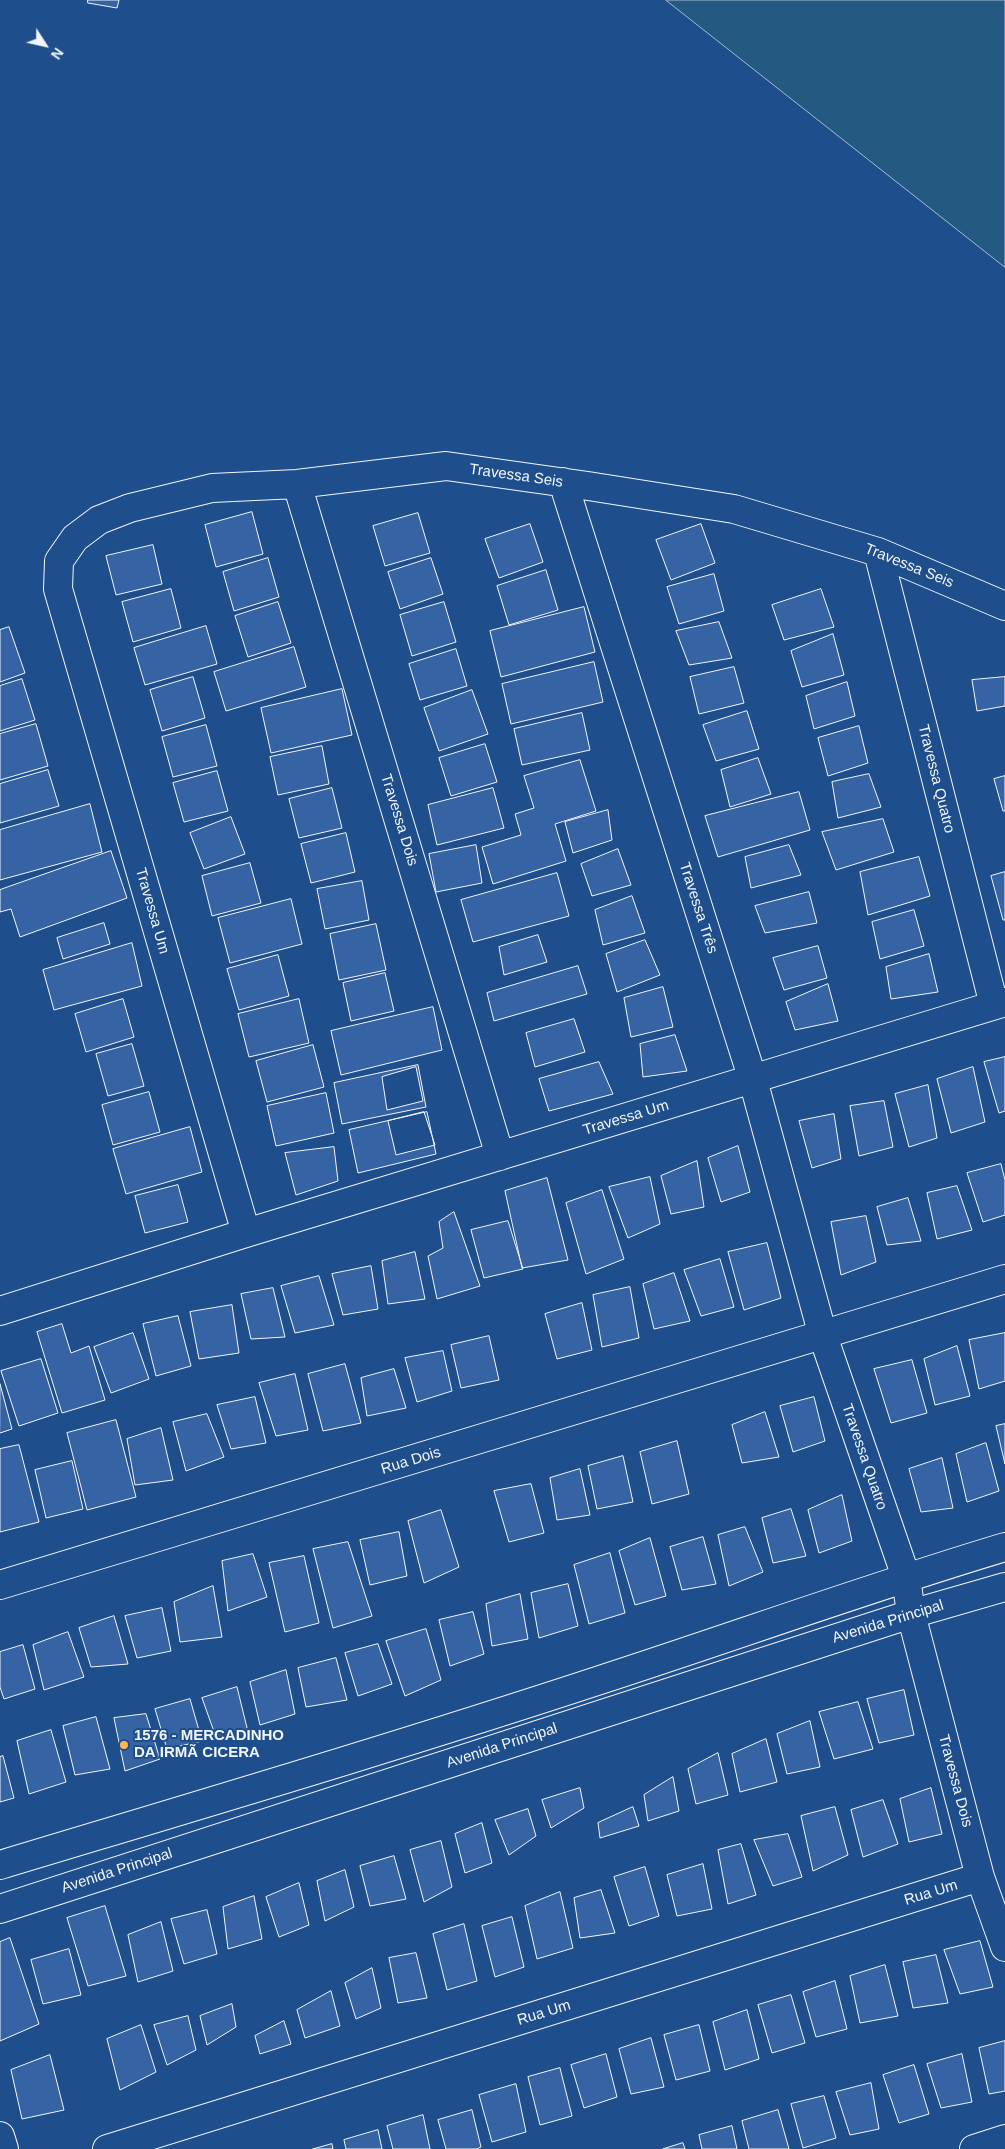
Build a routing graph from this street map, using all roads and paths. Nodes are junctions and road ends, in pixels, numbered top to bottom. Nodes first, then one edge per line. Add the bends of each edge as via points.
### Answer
1 (563, 482) junction
2 (297, 484) junction
3 (878, 552) junction
4 (58, 589) joint
5 (1005, 606) edge
6 (1000, 1004) edge
7 (753, 1080) junction
8 (500, 1156) junction
9 (246, 1233) junction
10 (1005, 1280) edge
11 (0, 1311) edge
12 (823, 1336) junction
13 (1005, 1547) edge
14 (906, 1577) junction
15 (0, 1585) edge
16 (1005, 1587) edge
17 (911, 1614) junction
18 (0, 1865) edge
19 (980, 1877) junction
20 (0, 1909) edge
21 (1005, 1947) edge
22 (0, 2136) edge
23 (1005, 2139) edge
24 (4, 2149) edge
25 (108, 2149) edge
26 (974, 2149) edge

1 - 2 street, Travessa Seis via 446,466
1 - 3 street, Travessa Seis via 734,509
1 - 7 street, Travessa Três
2 - 4 street, Travessa Seis via 212,488 130,508 99,520 75,538 59,562
2 - 8 street, Travessa Dois
3 - 5 street, Travessa Seis
3 - 6 street, Travessa Quatro
4 - 9 street, Travessa Um
6 - 7 street, Travessa Um
7 - 8 street, Travessa Um
7 - 12 street, Travessa Três
8 - 9 street, Travessa Um
9 - 11 street, Travessa Um
10 - 12 street, Rua Dois
12 - 14 street, Travessa Quatro
12 - 15 street, Rua Dois
13 - 14 street
14 - 17 street, Travessa Quatro
14 - 18 street via 443,1731
16 - 17 street, Avenida Principal
17 - 19 street, Travessa Dois
17 - 20 street, Avenida Principal
19 - 21 street, Travessa Dois
19 - 25 street, Rua Um
22 - 24 street
23 - 26 street

